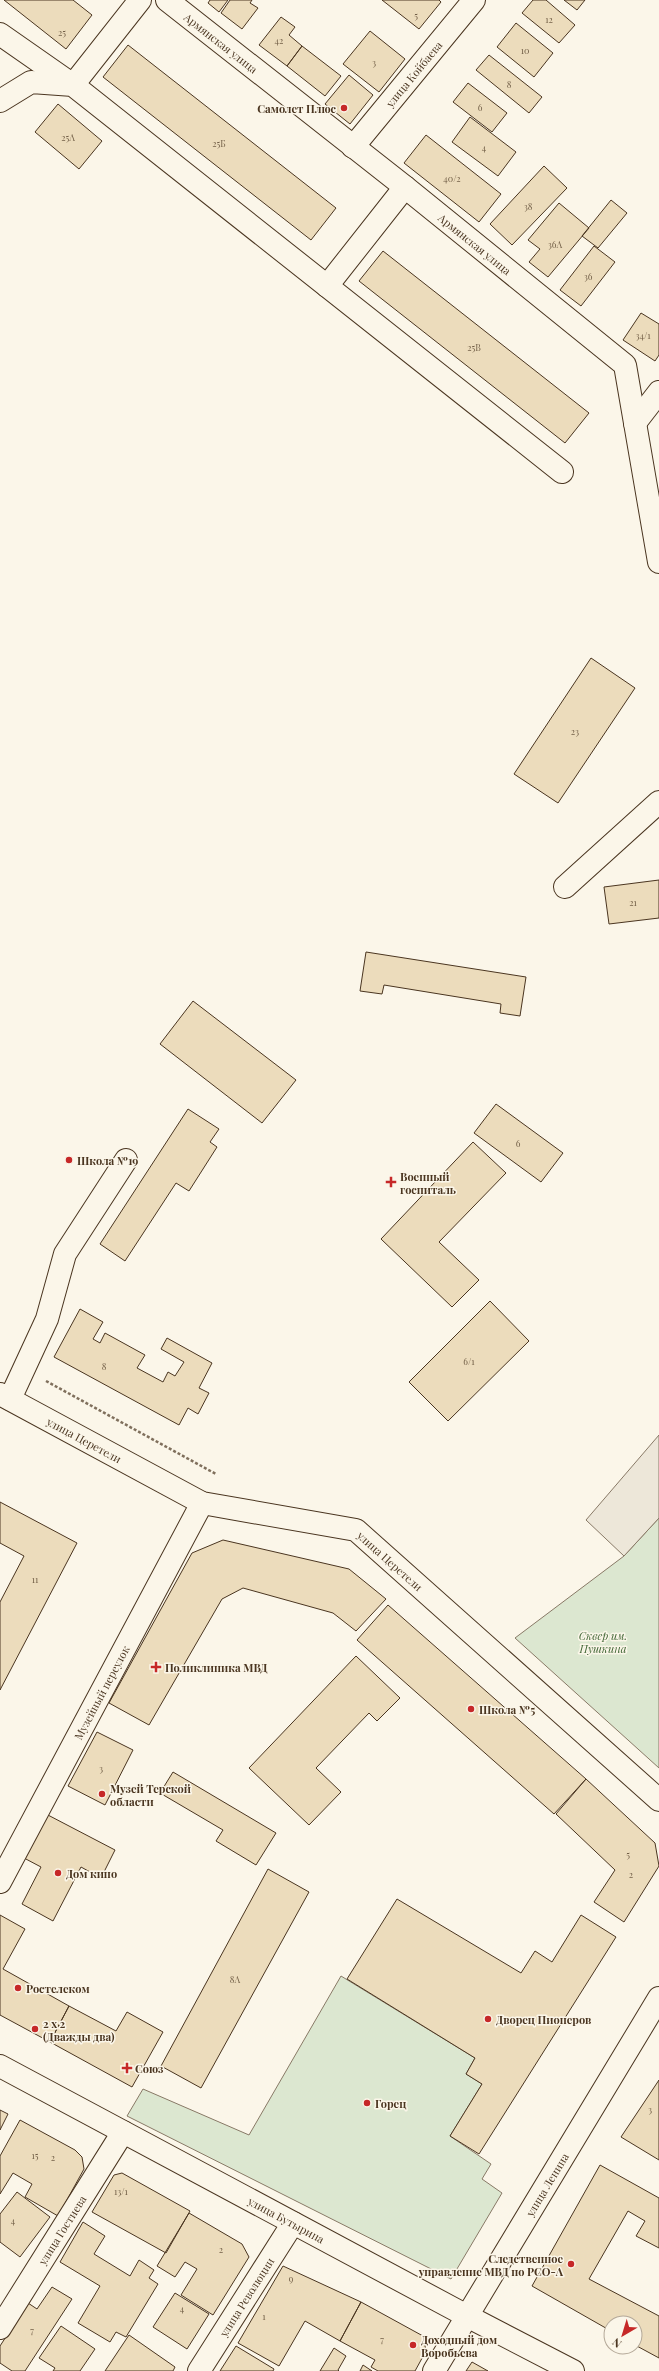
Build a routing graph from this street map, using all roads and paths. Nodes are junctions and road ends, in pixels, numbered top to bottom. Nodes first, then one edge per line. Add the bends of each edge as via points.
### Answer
1 (140, 0) edge
2 (167, 0) edge
3 (474, 0) edge
4 (0, 34) edge
5 (73, 85) junction
6 (0, 101) edge
7 (353, 147) junction
8 (405, 187) junction
9 (327, 286) junction
10 (659, 392) edge
11 (635, 423) junction
12 (562, 472) dead end
13 (659, 562) edge
14 (659, 802) edge
15 (565, 887) dead end
16 (126, 1160) dead end
17 (46, 1381) dead end
18 (5, 1397) edge
19 (216, 1474) dead end
20 (202, 1503) junction
21 (659, 1800) edge
22 (0, 1882) edge
23 (659, 1998) edge
24 (0, 2066) edge
25 (123, 2132) junction
26 (293, 2223) junction
27 (467, 2316) junction
28 (0, 2328) edge
29 (200, 2371) edge
30 (434, 2371) edge
31 (573, 2371) edge

1 - 5 street
2 - 7 street, Армянская улица
3 - 7 street, улица Койбаева
4 - 5 street
5 - 6 street via 31,82
5 - 9 street
7 - 8 street, Армянская улица
8 - 9 street
8 - 11 street, Армянская улица via 625,365
9 - 12 street
10 - 11 street
11 - 13 street, Армянская улица
14 - 15 street
16 - 18 street via 65,1254 47,1319
17 - 19 path
18 - 20 street, улица Церетели
20 - 21 street, улица Церетели via 356,1530
20 - 22 street, Музейный переулок
23 - 27 street, улица Ленина
24 - 25 street, улица Бутырина
25 - 26 street, улица Бутырина
25 - 28 street, улица Гостиева
26 - 27 street, улица Бутырина
26 - 29 street, улица Революции
27 - 30 street, улица Ленина
27 - 31 street, улица Бутырина

